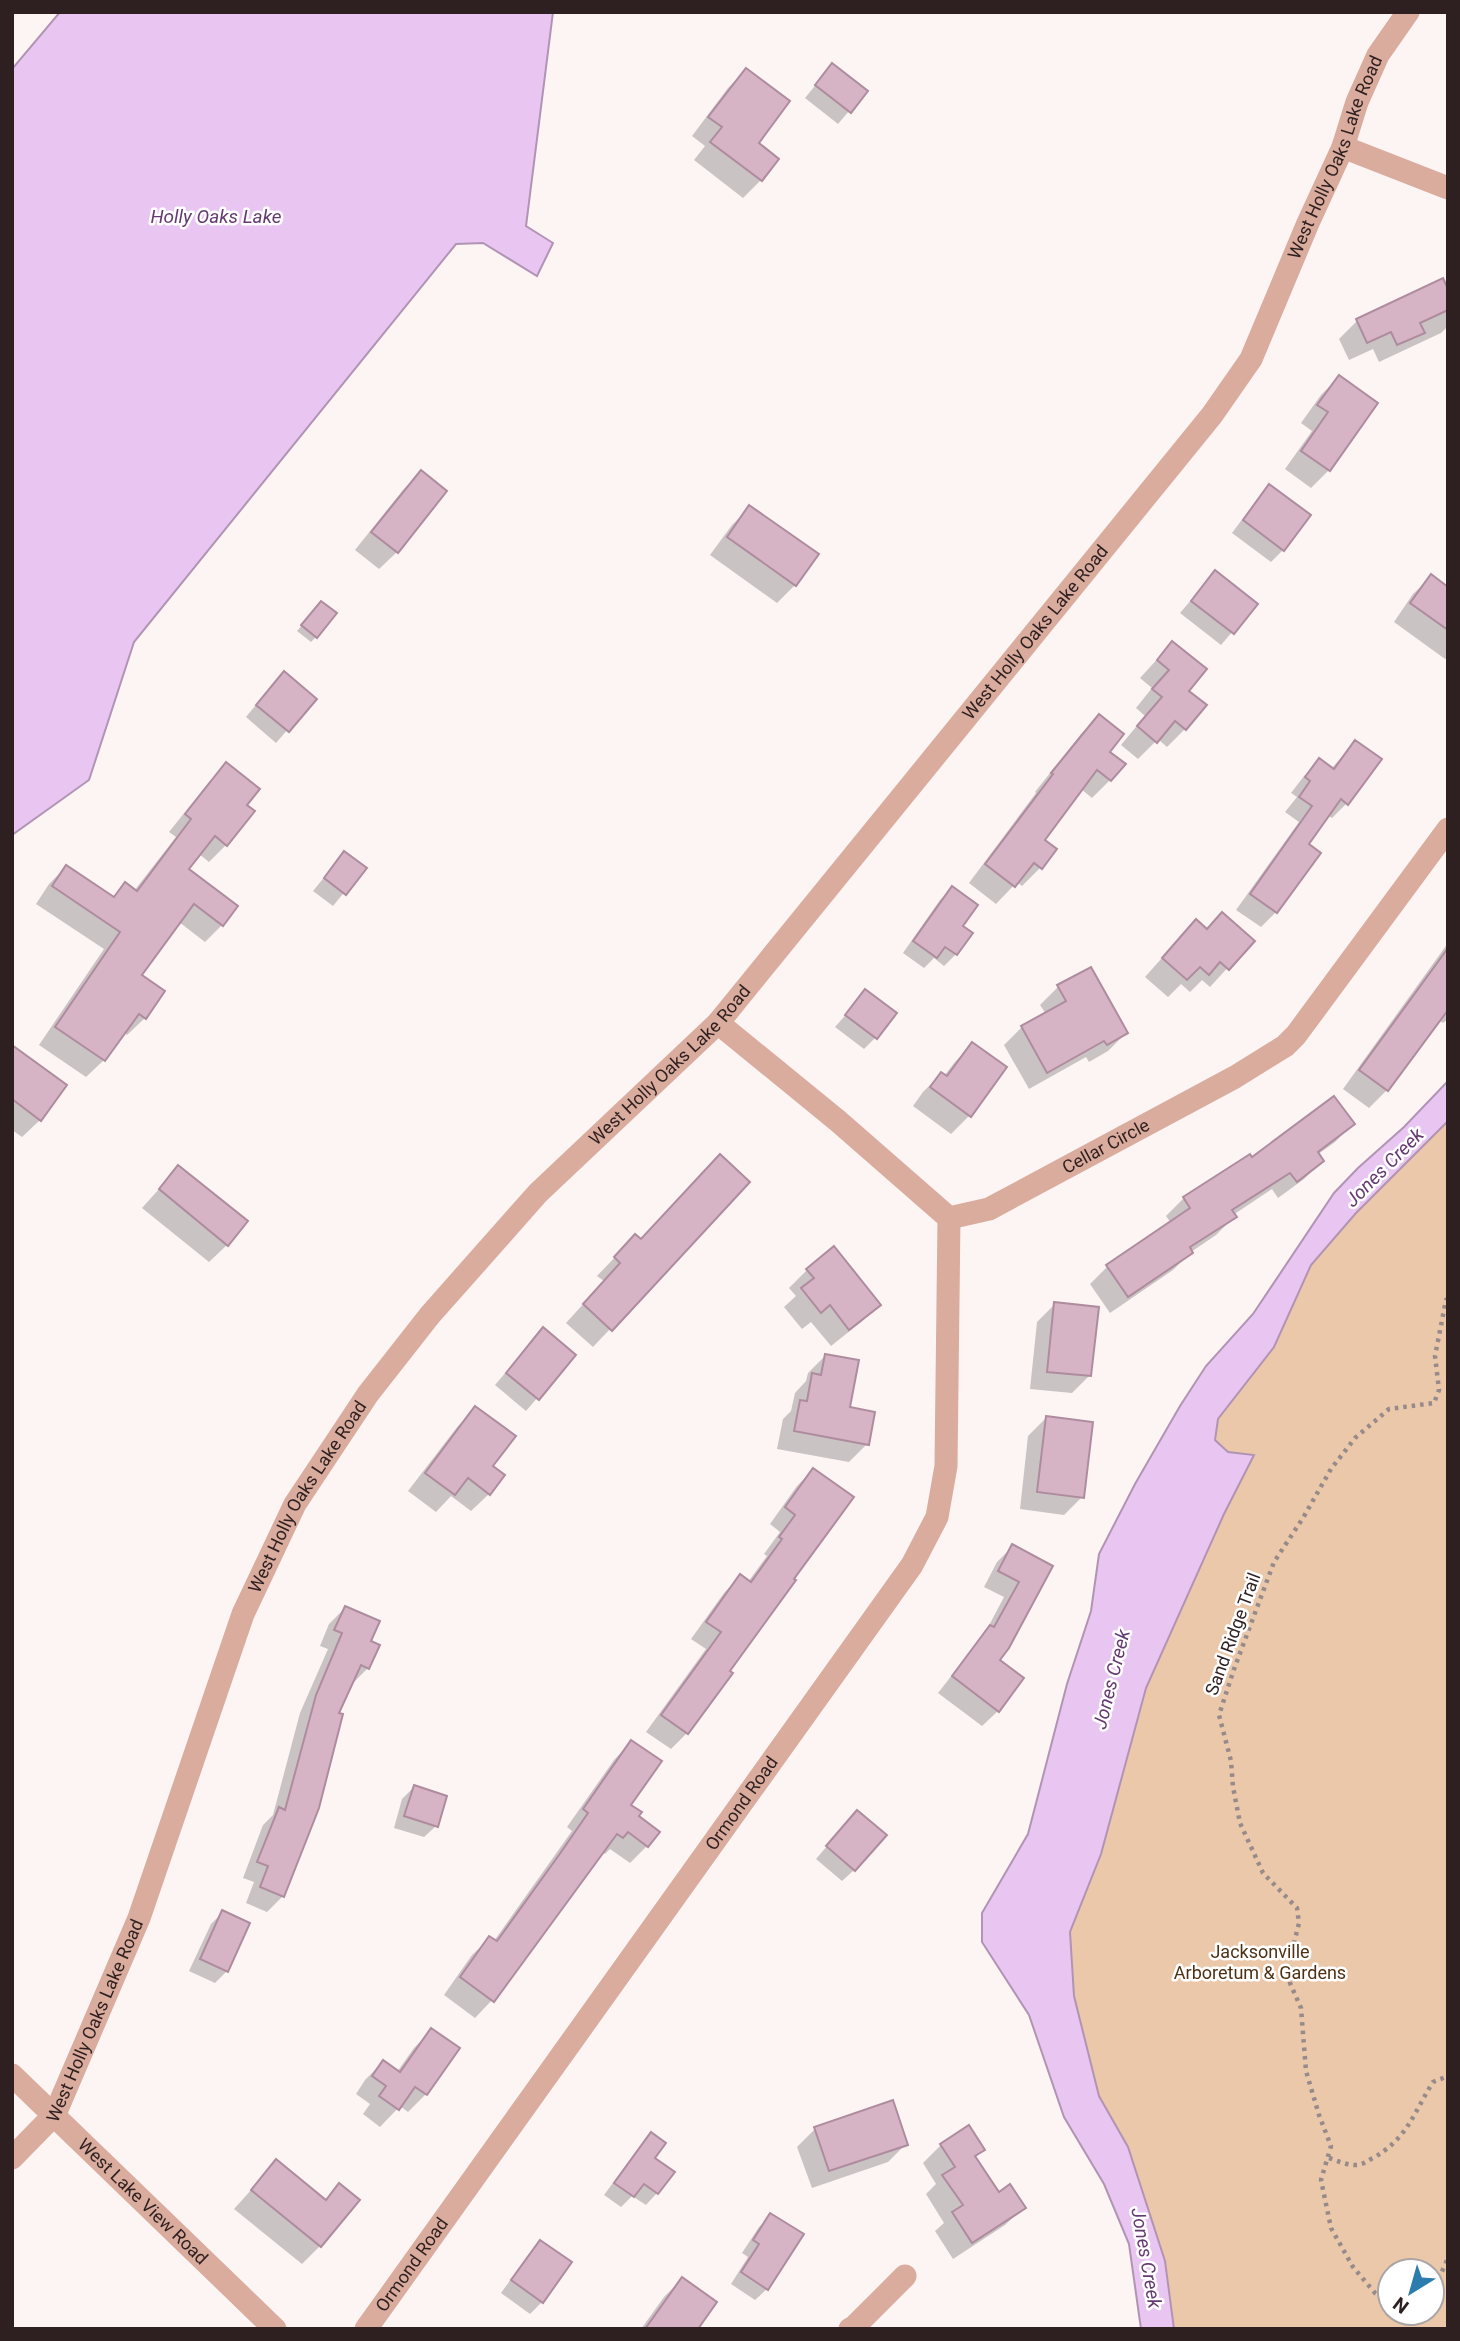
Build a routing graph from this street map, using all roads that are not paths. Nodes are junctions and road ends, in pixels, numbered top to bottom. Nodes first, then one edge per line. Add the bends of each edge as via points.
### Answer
1 (1408, 12) edge
2 (1343, 147) junction
3 (1448, 188) edge
4 (1448, 829) edge
5 (718, 1023) junction
6 (949, 1218) junction
7 (12, 2075) edge
8 (55, 2114) junction
9 (12, 2158) edge
10 (905, 2276) dead end
11 (275, 2329) edge
12 (366, 2329) edge
13 (850, 2329) edge

1 - 2 street, West Holly Oaks Lake Road via 1378,55
2 - 3 street
2 - 5 street, West Holly Oaks Lake Road via 1251,359 1220,404
4 - 6 street, Cellar Circle via 1285,1046 989,1209
5 - 6 street
5 - 8 street, West Holly Oaks Lake Road via 538,1193 430,1315 368,1394 295,1504 243,1614 139,1918
6 - 12 street, Ormond Road via 946,1465 937,1517 912,1566
7 - 8 street, West Lake View Road
8 - 9 street, West Holly Oaks Lake Road
8 - 11 street, West Lake View Road
10 - 13 street

